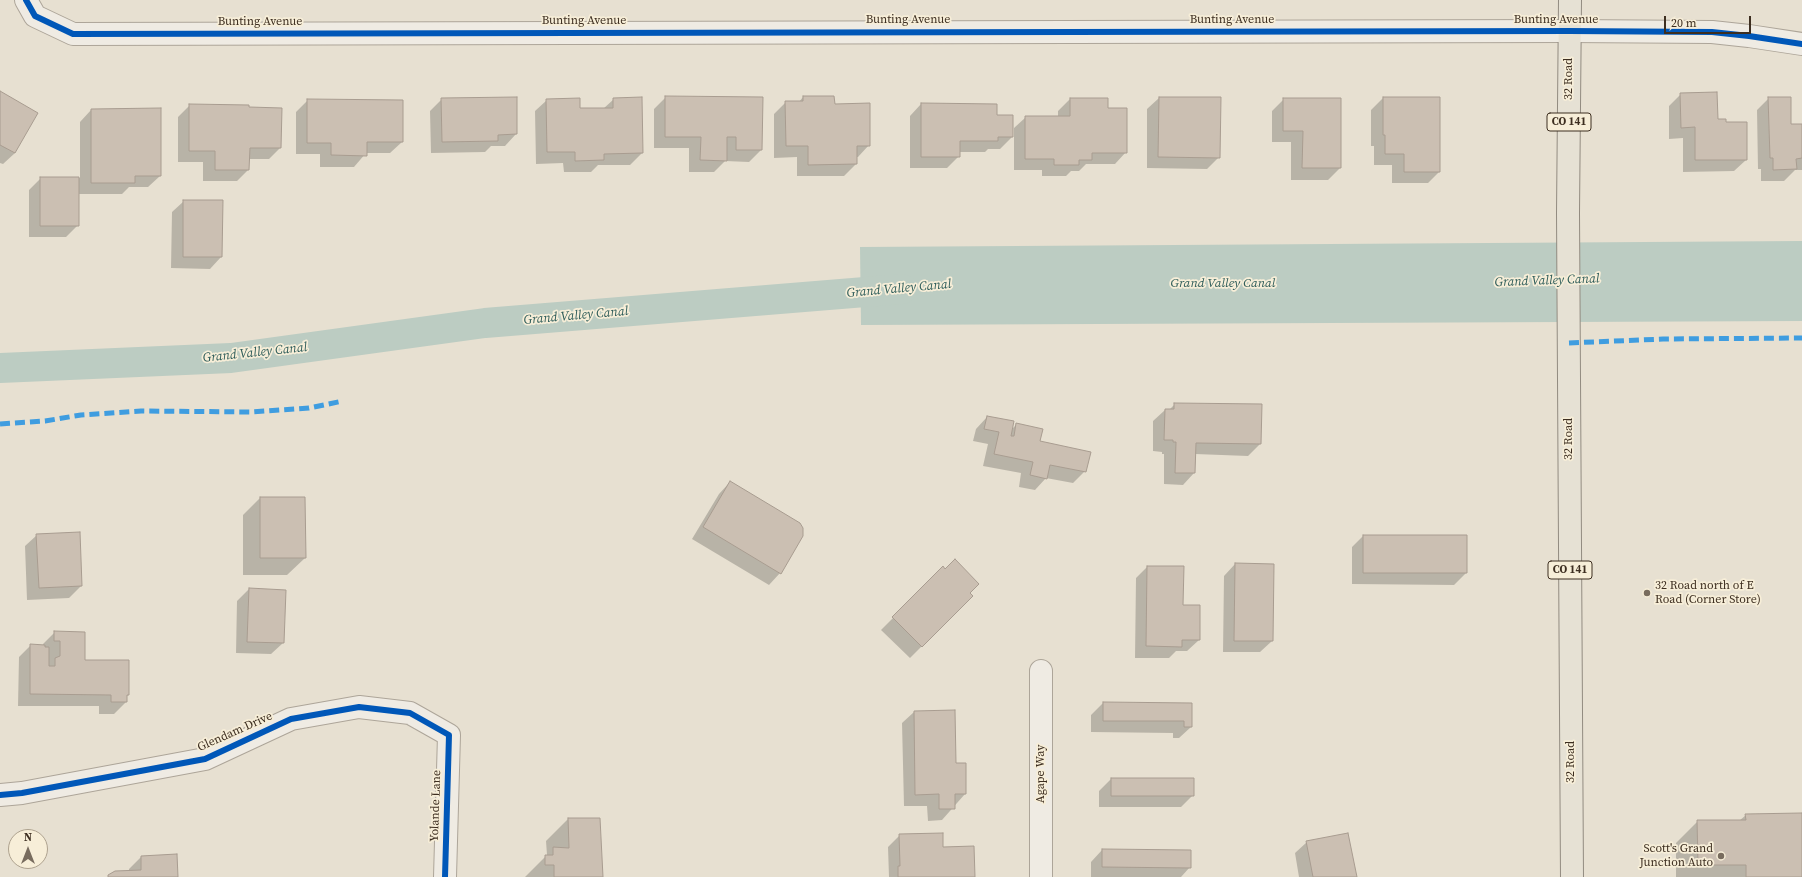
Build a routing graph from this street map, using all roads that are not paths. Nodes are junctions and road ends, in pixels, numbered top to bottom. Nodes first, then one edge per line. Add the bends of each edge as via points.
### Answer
1 (26, 0) edge
2 (1570, 0) edge
3 (1570, 31) junction
4 (1802, 44) edge
5 (1041, 670) dead end
6 (449, 735) joint
7 (0, 795) edge
8 (446, 877) edge
9 (1041, 877) edge
10 (1572, 877) edge

1 - 3 street, Bunting Avenue via 35,16 74,34
2 - 3 main road, 32 Road / CO 141
3 - 4 street, Bunting Avenue via 1712,32
3 - 10 main road, 32 Road / CO 141 via 1568,213
5 - 9 street, Agape Way
6 - 7 street, Glendam Drive via 410,713 359,707 291,719 205,759
6 - 8 street, Yolande Lane

